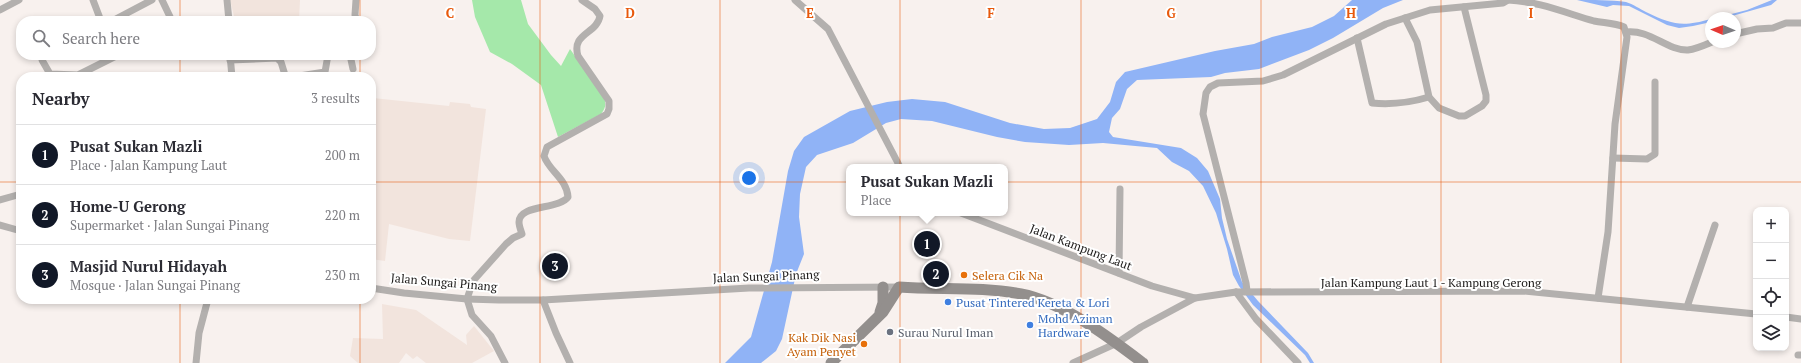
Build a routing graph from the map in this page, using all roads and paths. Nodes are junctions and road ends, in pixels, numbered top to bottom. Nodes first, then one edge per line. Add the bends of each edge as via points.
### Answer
1 (19, 0) edge
2 (93, 0) edge
3 (152, 0) edge
4 (162, 0) edge
5 (227, 0) edge
6 (356, 0) edge
7 (582, 0) edge
8 (795, 0) edge
9 (1508, 0) edge
10 (1464, 7) junction
11 (0, 10) edge
12 (99, 16) edge
13 (122, 16) edge
14 (170, 16) edge
15 (229, 16) edge
16 (355, 16) edge
17 (1405, 18) junction
18 (1801, 23) edge
19 (1626, 32) junction
20 (1741, 33) edge
21 (1357, 38) junction
22 (1705, 44) edge
23 (42, 60) edge
24 (107, 60) edge
25 (230, 60) edge
26 (279, 60) edge
27 (327, 60) edge
28 (351, 60) edge
29 (353, 69) dead end
30 (49, 72) edge
31 (82, 72) edge
32 (232, 72) edge
33 (284, 72) edge
34 (325, 72) edge
35 (1655, 82) dead end
36 (1429, 97) junction
37 (1613, 158) junction
38 (899, 164) edge
39 (1120, 189) dead end
40 (16, 195) edge
41 (0, 200) edge
42 (969, 216) edge
43 (0, 225) edge
44 (1715, 225) dead end
45 (16, 230) edge
46 (1119, 273) junction
47 (883, 287) junction
48 (899, 287) junction
49 (915, 288) junction
50 (376, 289) edge
51 (1242, 292) junction
52 (1195, 298) junction
53 (1598, 298) junction
54 (467, 299) junction
55 (543, 300) junction
56 (207, 304) edge
57 (1687, 307) junction
58 (881, 314) junction
59 (1753, 314) edge
60 (1789, 317) edge
61 (1801, 319) edge
62 (1117, 343) junction
63 (196, 363) edge
64 (505, 363) edge
65 (570, 363) edge
66 (830, 363) edge
67 (1073, 363) edge
68 (1144, 363) edge
69 (1298, 363) edge

1 - 11 street
2 - 12 street
3 - 13 street
4 - 14 street
5 - 15 street
6 - 16 street
7 - 54 street via 600,16 599,21 578,41 576,51 609,101 609,109 607,114 547,147 544,156 546,161 559,176 568,197 546,208 523,213 518,223 522,234 506,244 473,281
8 - 38 street via 828,30
9 - 10 street via 1503,3
9 - 19 street via 1525,0 1598,22 1619,24
10 - 17 street via 1430,10
10 - 36 street via 1486,101 1465,116 1459,116 1439,108
17 - 21 street
17 - 36 street via 1417,42
18 - 20 street via 1786,23 1774,28
19 - 22 street via 1647,34 1680,49 1689,50
19 - 37 street
21 - 36 street via 1372,103 1392,105
21 - 51 street via 1283,75 1263,81 1218,83 1210,87 1206,93 1203,114 1246,283
23 - 30 street
24 - 31 street
25 - 32 street
26 - 33 street
27 - 34 street
28 - 29 street
35 - 37 street via 1655,154 1646,159
37 - 53 street via 1608,232
39 - 46 street
40 - 41 street
42 - 46 street, Jalan Kampung Laut
43 - 45 street
44 - 57 street
46 - 52 street, Jalan Kampung Laut via 1152,286
47 - 48 street, Jalan Sungai Pinang
47 - 55 street, Jalan Sungai Pinang via 749,288
47 - 58 street
48 - 49 street, Jalan Sungai Pinang
48 - 58 street
49 - 58 street
49 - 62 street, Jalan Sungai Pinang via 1023,294 1071,314
50 - 54 street, Jalan Sungai Pinang
51 - 52 street, Jalan Kampung Laut 1 - Kampung Gerong
51 - 53 street, Jalan Kampung Laut 1 - Kampung Gerong via 1524,291
51 - 69 street via 1256,319
52 - 62 street, Jalan Kampung Laut 1 - Kampung Gerong
53 - 57 street, Jalan Kampung Laut 1 - Kampung Gerong
54 - 55 street, Jalan Sungai Pinang
54 - 64 street via 472,315 491,336
55 - 65 street
56 - 63 street via 199,333
57 - 59 street, Jalan Kampung Laut 1 - Kampung Gerong
58 - 66 street
60 - 61 street
62 - 67 street, Jalan Kampung Laut 1 - Kampung Gerong
62 - 68 street, Jalan Sungai Pinang

